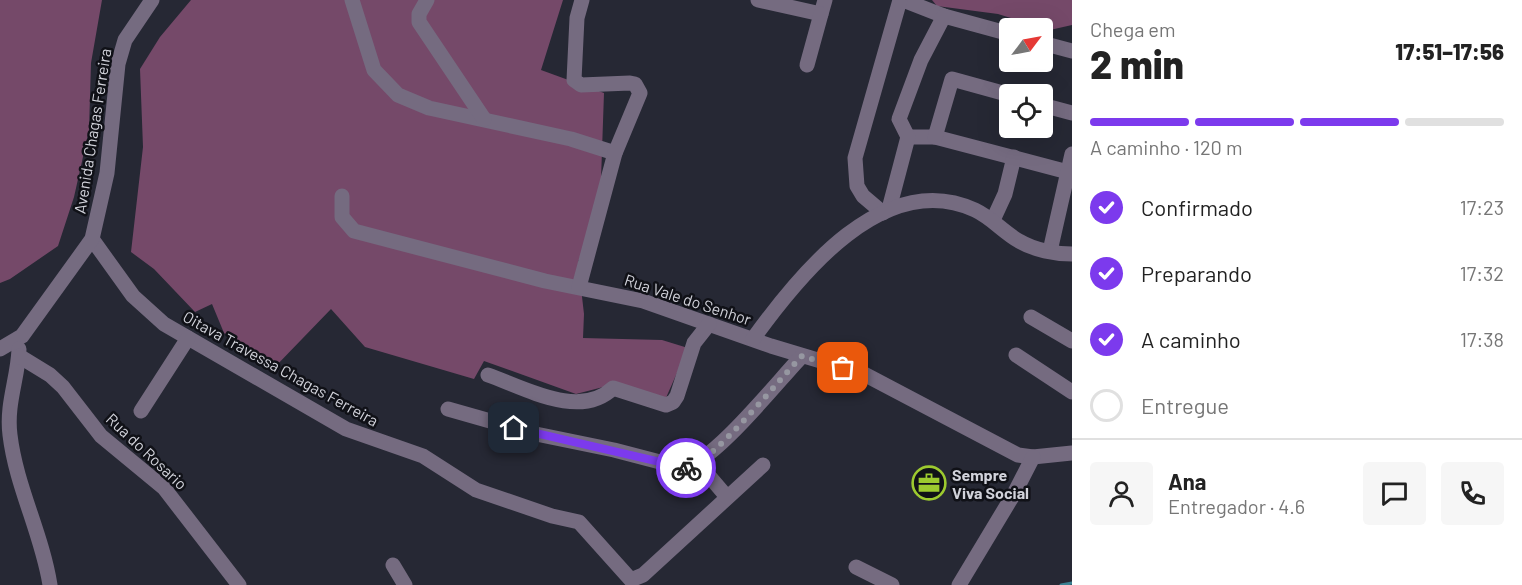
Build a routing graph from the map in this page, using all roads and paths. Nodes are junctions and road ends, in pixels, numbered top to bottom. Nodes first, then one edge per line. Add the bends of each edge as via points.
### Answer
1 (152, 0) edge
2 (352, 0) edge
3 (427, 0) edge
4 (582, 0) edge
5 (758, 0) edge
6 (902, 0) edge
7 (823, 7) edge
8 (944, 16) junction
9 (999, 31) edge
10 (1053, 46) edge
11 (1072, 51) edge
12 (807, 65) dead end
13 (999, 92) edge
14 (1053, 108) edge
15 (1072, 113) edge
16 (484, 119) junction
17 (908, 137) junction
18 (935, 137) junction
19 (615, 153) junction
20 (1072, 154) edge
21 (1014, 157) junction
22 (1068, 172) junction
23 (342, 196) dead end
24 (886, 211) junction
25 (993, 220) junction
26 (92, 239) junction
27 (1050, 251) junction
28 (1072, 254) edge
29 (579, 287) junction
30 (1031, 317) dead end
31 (709, 324) junction
32 (22, 336) junction
33 (188, 338) junction
34 (753, 339) junction
35 (1072, 341) edge
36 (0, 349) edge
37 (1016, 355) dead end
38 (18, 356) junction
39 (802, 356) junction
40 (488, 375) dead end
41 (1072, 392) edge
42 (4, 404) edge
43 (448, 409) dead end
44 (141, 411) dead end
45 (1072, 453) edge
46 (1033, 457) junction
47 (695, 465) junction
48 (763, 465) dead end
49 (727, 497) junction
50 (393, 565) dead end
51 (855, 567) dead end
52 (50, 585) edge
53 (239, 585) edge
54 (405, 585) edge
55 (892, 585) edge
56 (959, 585) edge

1 - 26 street, Avenida Chagas Ferreira via 125,40 118,64 107,173
2 - 16 street via 374,70 398,95 429,108
3 - 16 street via 419,22
4 - 19 street via 577,18 574,80 581,85 630,82 640,93
5 - 7 street
6 - 8 street
6 - 24 street via 855,158 857,186 863,196
7 - 12 street
8 - 9 street
8 - 17 street via 921,60 899,119
10 - 11 street
13 - 18 street via 952,79
14 - 15 street
16 - 19 street
17 - 18 street
17 - 24 street
18 - 21 street
19 - 29 street
20 - 22 street
21 - 22 street
21 - 25 street via 1005,194
22 - 27 street
23 - 29 street, Rua Vale do Senhor via 342,217 354,231
24 - 25 street via 916,200 930,200 972,208
24 - 34 street via 842,240 800,277
25 - 27 street via 1018,241
26 - 32 street, Avenida Chagas Ferreira
26 - 33 street, Oitava Travessa Chagas Ferreira via 144,308
27 - 28 street
29 - 31 street, Rua Vale do Senhor via 643,301
30 - 35 street
31 - 34 street, Rua Vale do Senhor
31 - 40 street via 694,343 677,396 666,405 613,388 603,398 570,403
32 - 36 street, Avenida Chagas Ferreira
32 - 38 street
33 - 44 street
33 - 49 street, Oitava Travessa Chagas Ferreira via 346,429 423,456 476,490 579,522 631,580 643,575
34 - 39 street, Rua Vale do Senhor
37 - 41 street
38 - 42 street
38 - 53 street, Rua do Rosario via 50,375 101,436 164,488
39 - 46 street, Rua Vale do Senhor via 864,374 1012,453
39 - 47 street via 719,445
42 - 52 street via 15,464
43 - 47 street via 675,466
45 - 46 street
46 - 56 street
47 - 49 street
48 - 49 street, Oitava Travessa Chagas Ferreira
50 - 54 street
51 - 55 street

